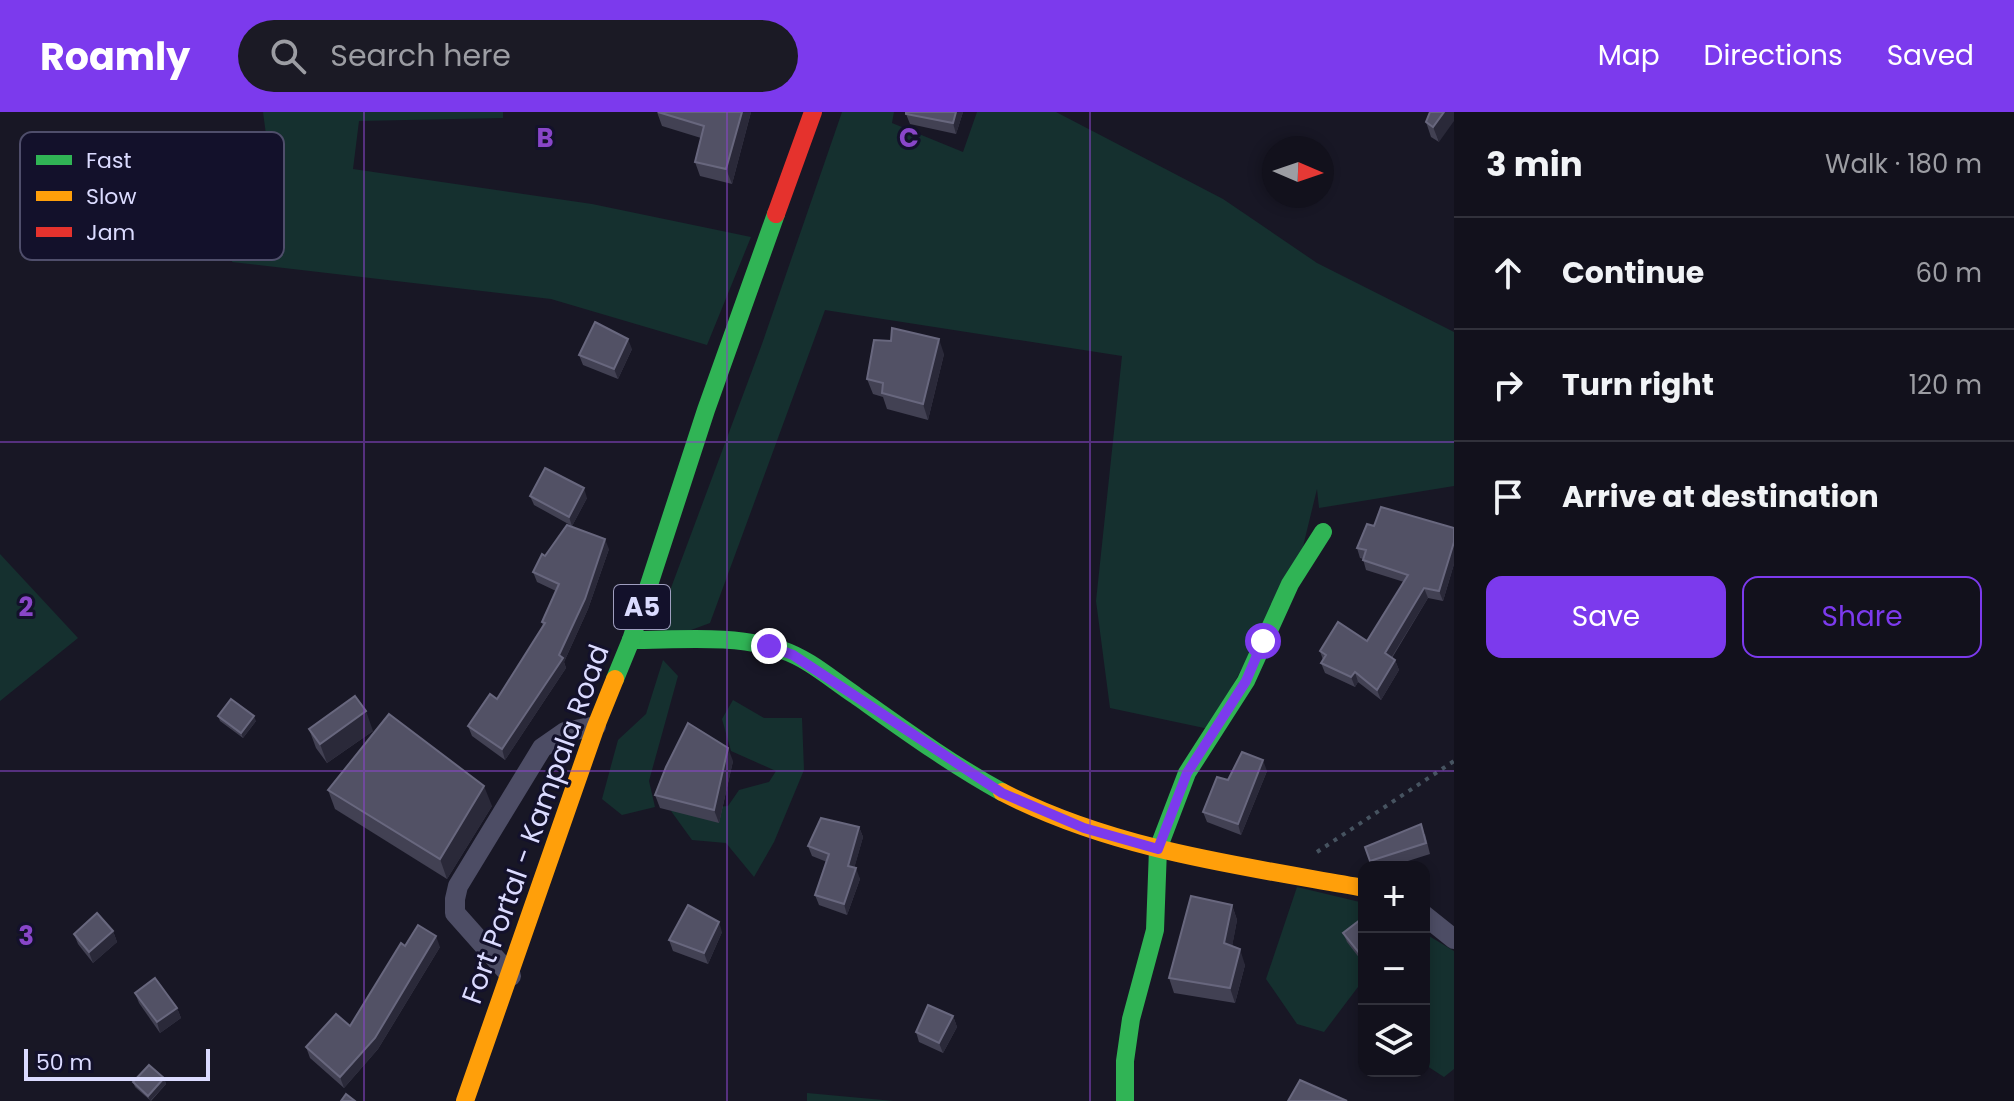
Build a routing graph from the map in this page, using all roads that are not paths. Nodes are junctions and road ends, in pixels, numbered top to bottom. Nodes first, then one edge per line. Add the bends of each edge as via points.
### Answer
1 (813, 112) edge
2 (1323, 532) dead end
3 (631, 640) junction
4 (596, 726) junction
5 (1158, 849) junction
6 (1358, 887) edge
7 (1430, 920) edge
8 (1454, 939) edge
9 (511, 976) junction
10 (465, 1101) edge
11 (1125, 1101) edge

1 - 3 main road, Fort Portal - Kampala Road / A5 via 706,410
2 - 5 main road via 1290,584 1246,681 1187,773
3 - 4 main road, Fort Portal - Kampala Road / A5
3 - 5 main road via 756,644 783,650 1002,793 1084,828
4 - 9 main road, Fort Portal - Kampala Road / A5
4 - 9 street via 565,732 542,748 458,886 455,913
5 - 6 main road
5 - 11 main road via 1155,930 1131,1019
7 - 8 street
9 - 10 main road, Fort Portal - Kampala Road / A5

